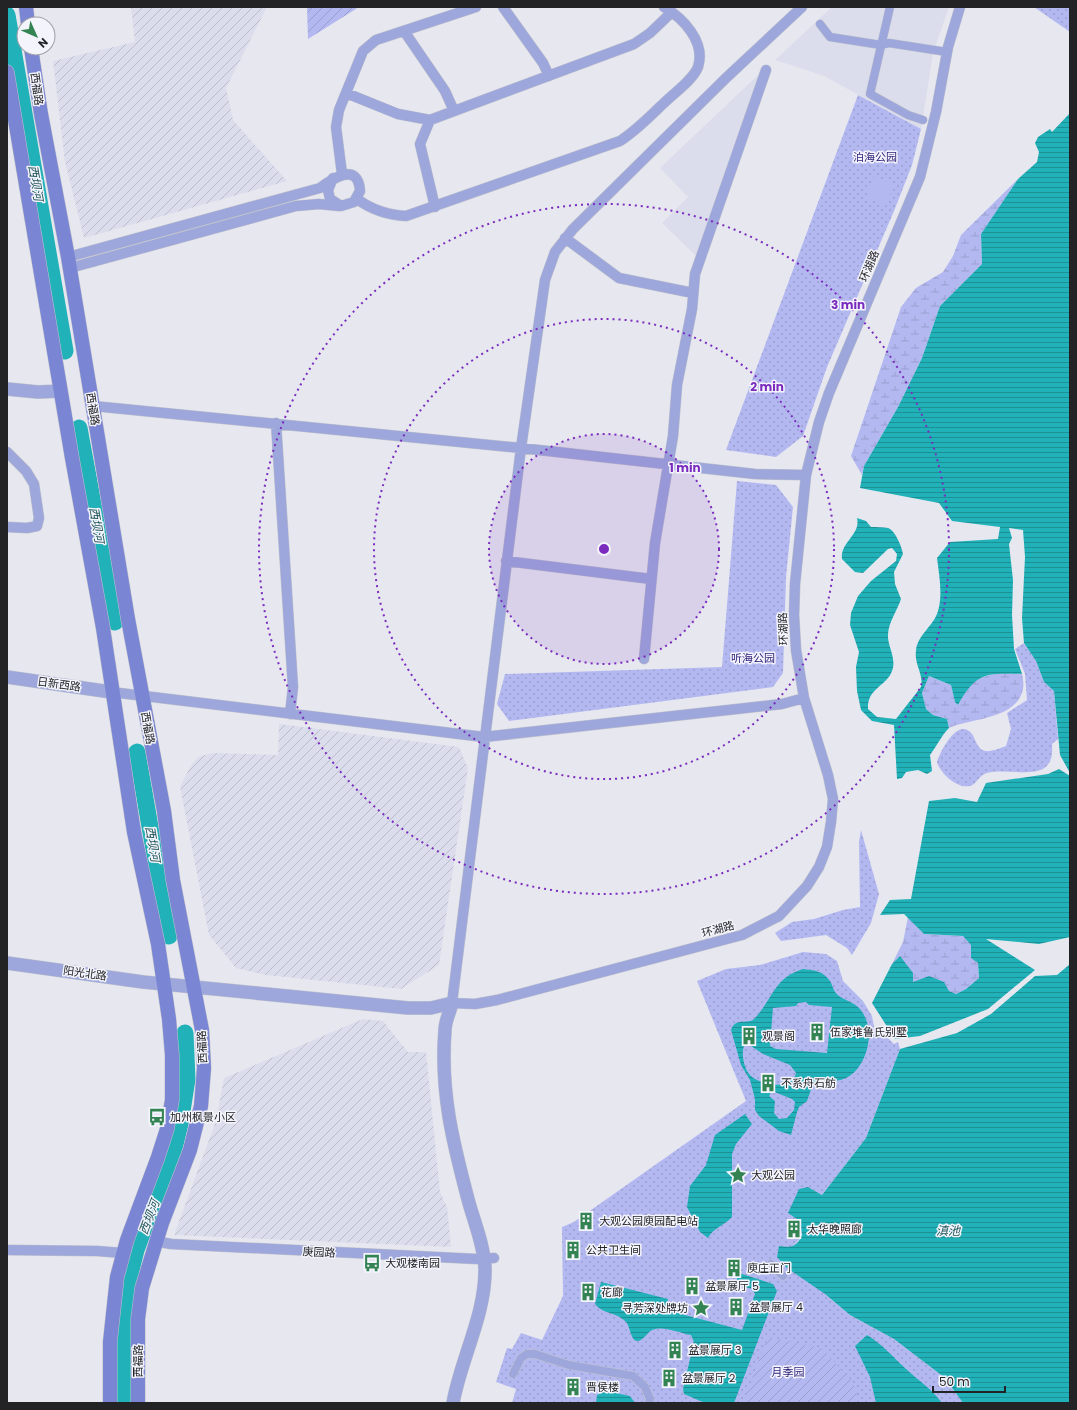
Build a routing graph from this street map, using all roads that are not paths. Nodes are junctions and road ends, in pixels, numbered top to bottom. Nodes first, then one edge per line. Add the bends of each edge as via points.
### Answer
1 (476, 7) edge
2 (503, 7) edge
3 (802, 7) edge
4 (890, 7) edge
5 (960, 7) edge
6 (668, 9) edge
7 (820, 24) dead end
8 (404, 31) junction
9 (881, 45) junction
10 (947, 52) junction
11 (33, 56) edge
12 (766, 70) dead end
13 (7, 72) edge
14 (548, 76) junction
15 (346, 93) junction
16 (454, 111) junction
17 (430, 120) junction
18 (922, 120) dead end
19 (338, 176) junction
20 (357, 199) junction
21 (341, 206) junction
22 (435, 207) junction
23 (565, 238) junction
24 (69, 262) junction
25 (693, 294) junction
26 (7, 389) edge
27 (61, 391) junction
28 (93, 406) junction
29 (276, 423) junction
30 (521, 448) junction
31 (7, 452) edge
32 (667, 464) junction
33 (806, 475) junction
34 (7, 527) edge
35 (506, 561) junction
36 (651, 579) junction
37 (644, 659) dead end
38 (7, 677) edge
39 (111, 692) junction
40 (143, 696) junction
41 (804, 698) junction
42 (290, 714) junction
43 (484, 737) junction
44 (7, 963) edge
45 (164, 982) junction
46 (194, 986) junction
47 (452, 1004) junction
48 (156, 1241) junction
49 (7, 1250) edge
50 (123, 1253) junction
51 (489, 1258) junction
52 (771, 1264) dead end
53 (783, 1276) dead end
54 (513, 1374) dead end
55 (110, 1403) edge
56 (138, 1403) edge
57 (454, 1403) edge
58 (649, 1403) edge

1 - 8 street
2 - 14 street via 543,63
3 - 23 street via 726,78
4 - 9 street
5 - 10 street, 环湖路
6 - 14 street via 650,33 634,44
6 - 22 street via 686,24 696,41 700,54 698,68 632,133 620,141
7 - 9 street via 830,37
8 - 15 street via 376,40 363,51
8 - 16 street via 445,91
9 - 10 street via 888,43
9 - 18 street via 870,94
10 - 33 street, 环湖路 via 920,177 829,393
11 - 24 main road, 西福路 via 41,114
12 - 25 street via 695,274
13 - 27 main road
14 - 16 street
15 - 17 street via 398,114
15 - 19 street via 336,127
16 - 17 street
17 - 22 street via 420,144
19 - 20 street via 351,176 358,182 360,191
19 - 21 street via 328,186 328,194 333,202
19 - 24 street via 320,188
20 - 21 street via 350,205
20 - 22 street via 379,212 392,215 406,216
21 - 24 street via 296,206
23 - 25 street via 619,278
23 - 30 street via 555,252 545,280
24 - 28 main road, 西福路
25 - 32 street via 677,385 673,436
26 - 27 street
27 - 39 main road via 103,628
28 - 29 street
28 - 40 main road, 西福路
29 - 30 street
29 - 42 street via 292,687
30 - 32 street
30 - 35 street
31 - 34 street via 34,484 39,518 37,526
32 - 33 street via 755,474
32 - 36 street
33 - 41 street, 环湖路 via 794,615 796,650
35 - 36 street
35 - 43 street
36 - 37 street
38 - 39 street, 日新西路
39 - 40 street
39 - 45 main road via 134,832
40 - 42 street
40 - 46 main road, 西福路 via 164,811 173,880
41 - 43 street via 782,704
41 - 47 street, 环湖路 via 828,775 833,799 831,822 827,847 818,867 807,886 779,916 742,935 497,1000 475,1004
42 - 43 street
43 - 47 street
44 - 45 street, 阳光北路 via 143,982
45 - 46 street, 阳光北路
45 - 50 main road via 172,1055 172,1100 167,1129
46 - 47 street, 阳光北路 via 408,1008 432,1008
46 - 48 main road, 西福路 via 202,1030 204,1068 201,1106 190,1150
47 - 51 street via 445,1028 447,1115 451,1136
48 - 51 street, 庚园路 via 170,1244
48 - 56 main road, 西福路 via 142,1288 138,1319
49 - 50 street
50 - 55 main road via 113,1308
51 - 57 street via 480,1309 467,1348
52 - 53 street
54 - 58 street via 521,1358 527,1354 535,1354 569,1365 633,1376 645,1387 650,1398

